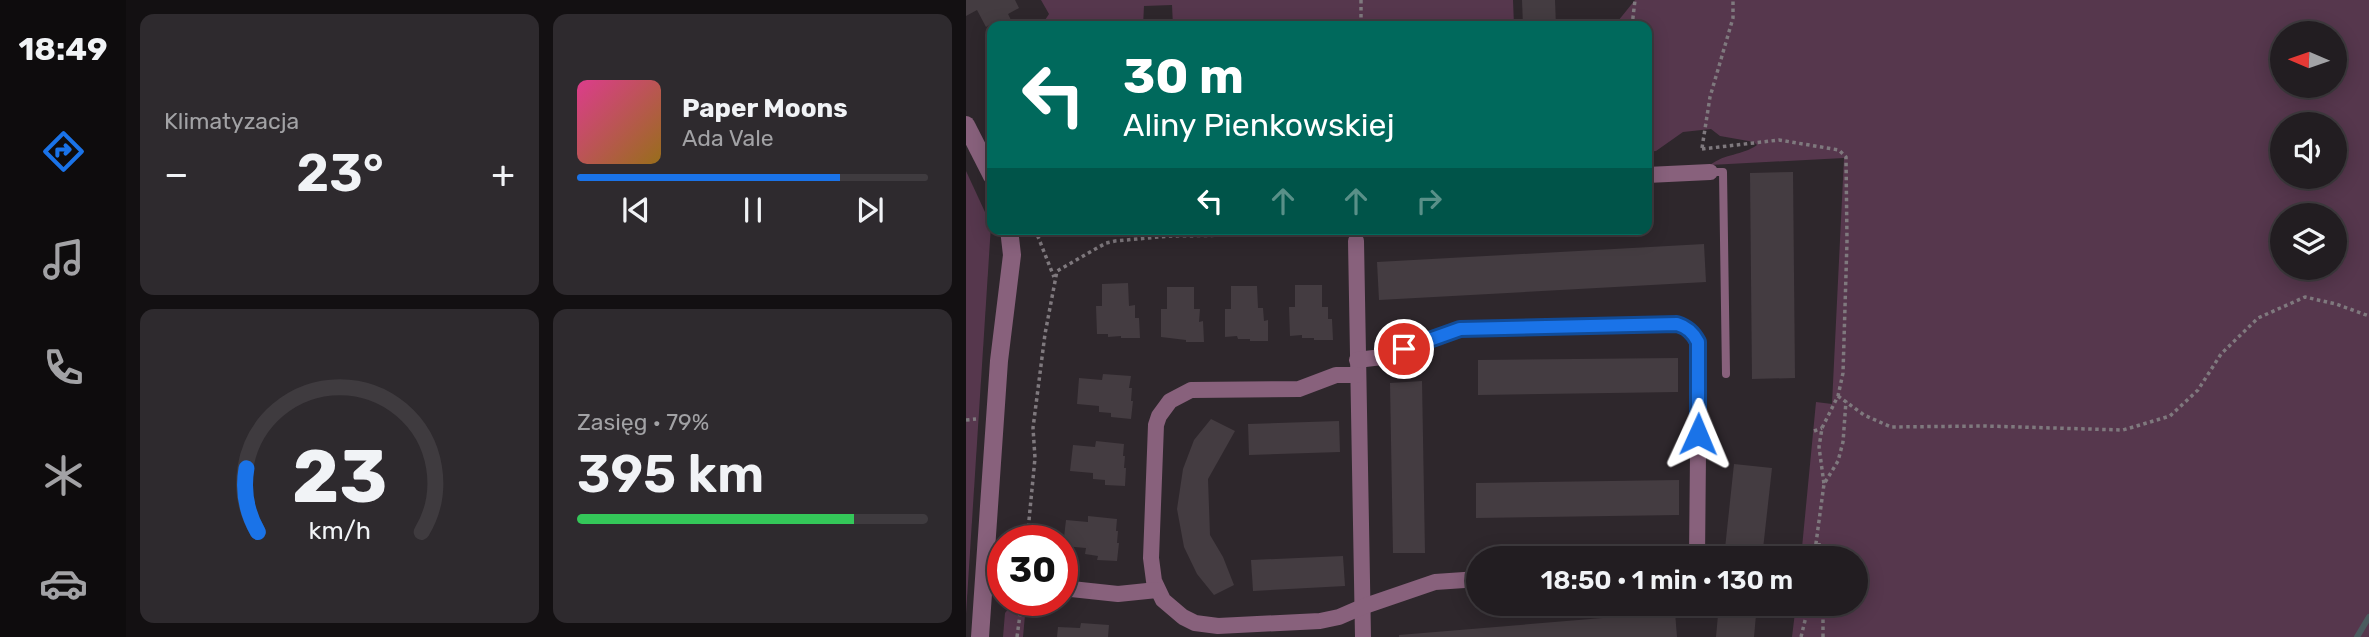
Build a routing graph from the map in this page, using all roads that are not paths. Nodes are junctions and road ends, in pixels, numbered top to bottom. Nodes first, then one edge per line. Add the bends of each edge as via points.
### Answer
1 (966, 125) edge
2 (987, 166) edge
3 (1705, 172) joint
4 (1652, 175) edge
5 (1010, 235) edge
6 (1356, 241) dead end
7 (1357, 367) junction
8 (1726, 374) dead end
9 (1697, 546) edge
10 (1466, 580) edge
11 (984, 581) junction
12 (987, 581) edge
13 (1078, 590) edge
14 (1157, 590) junction
15 (1362, 607) junction
16 (980, 637) edge
17 (1363, 637) edge

1 - 2 street
3 - 4 street
3 - 8 lane via 1723,172
5 - 11 street via 1012,255 999,361
6 - 7 street
7 - 9 street via 1460,329 1685,327 1694,334 1699,351
7 - 14 street via 1299,388 1191,390 1170,401 1156,425 1152,558
7 - 15 street
10 - 15 street via 1435,582
11 - 12 street
11 - 16 street
13 - 14 street via 1118,594
14 - 15 street via 1183,617 1206,626 1320,621
15 - 17 street

